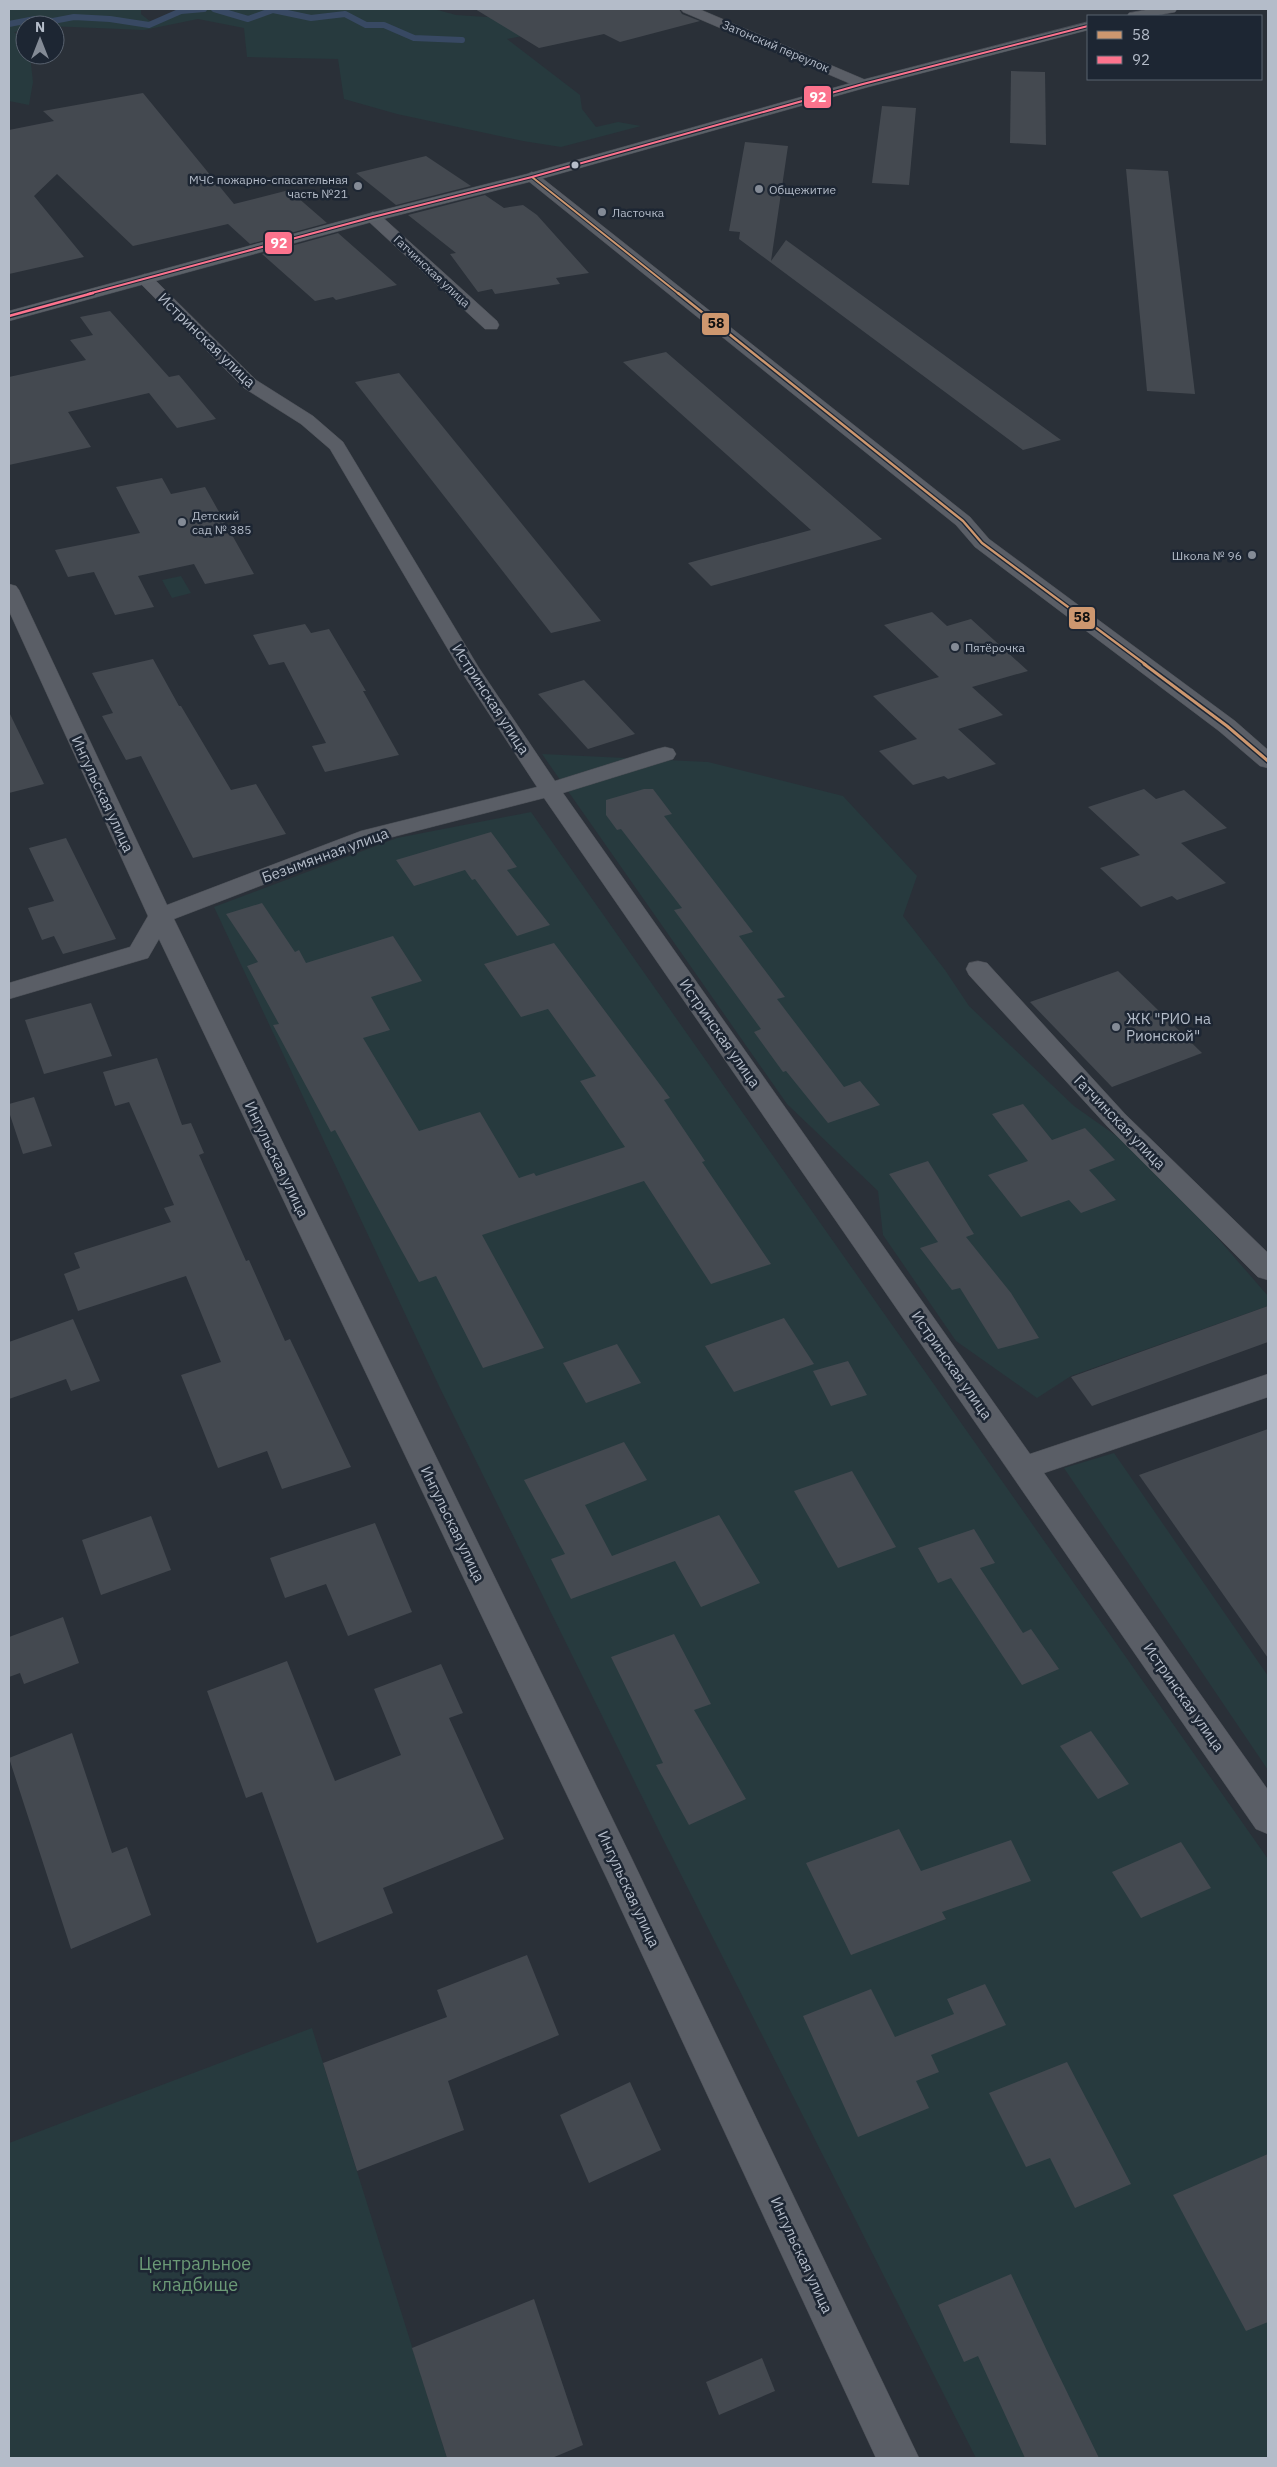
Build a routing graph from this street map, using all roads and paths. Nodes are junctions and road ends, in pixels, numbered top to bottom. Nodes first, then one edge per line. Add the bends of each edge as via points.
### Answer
1 (688, 9) edge
2 (1170, 9) edge
3 (1139, 15) edge
4 (1087, 26) edge
5 (863, 84) junction
6 (532, 177) junction
7 (373, 217) junction
8 (145, 279) junction
9 (9, 316) edge
10 (491, 325) dead end
11 (9, 590) edge
12 (664, 754) dead end
13 (1268, 761) edge
14 (550, 790) junction
15 (160, 916) junction
16 (978, 969) dead end
17 (9, 991) edge
18 (1268, 1270) edge
19 (1268, 1385) edge
20 (1024, 1468) junction
21 (1268, 1818) edge
22 (898, 2458) edge

1 - 5 street, Затонский переулок
2 - 3 main road
4 - 5 main road
5 - 6 main road
6 - 7 main road
6 - 13 street via 962,521 982,543 1227,726
7 - 8 main road
7 - 10 street, Гатчинская улица
8 - 9 main road
8 - 14 street, Истринская улица via 250,384 308,420 337,446 469,668
11 - 15 street, Ингульская улица
12 - 14 street, Безымянная улица
14 - 15 street, Безымянная улица via 369,836
14 - 20 street, Истринская улица
15 - 17 street via 139,952
15 - 22 street, Ингульская улица via 620,1870
16 - 18 street, Гатчинская улица via 1116,1120
19 - 20 street
20 - 21 street, Истринская улица

